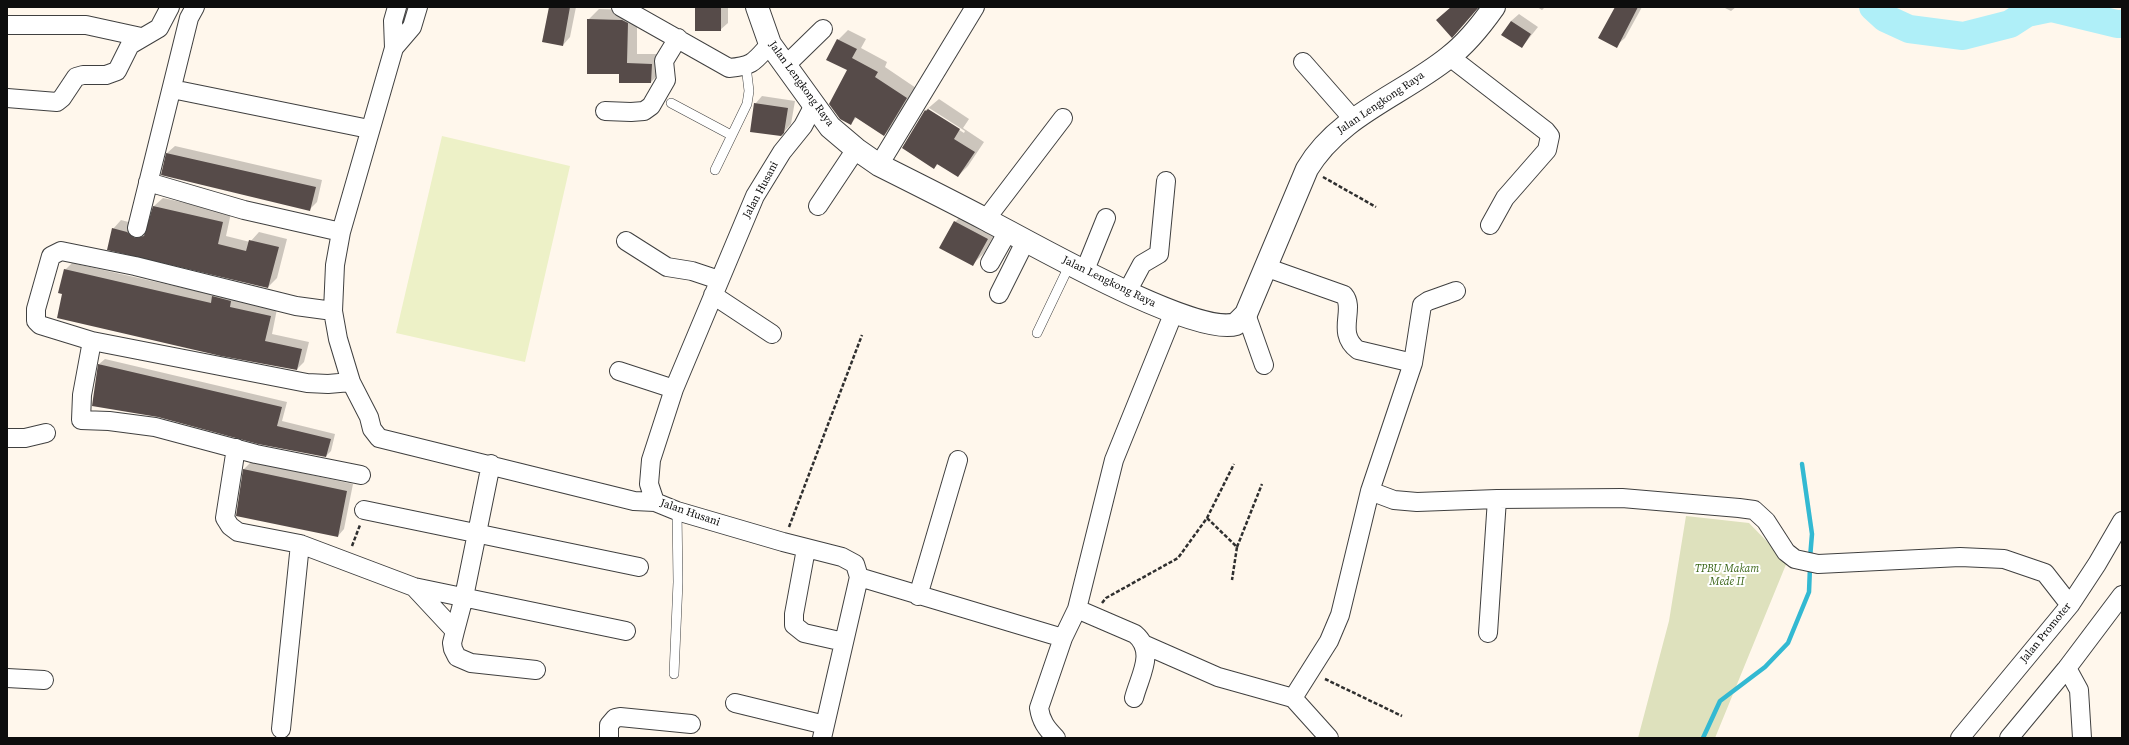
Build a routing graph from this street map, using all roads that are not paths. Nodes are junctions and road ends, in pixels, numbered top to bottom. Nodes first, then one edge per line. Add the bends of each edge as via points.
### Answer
1 (170, 7) edge
2 (195, 7) edge
3 (397, 7) edge
4 (418, 7) edge
5 (620, 7) edge
6 (757, 7) edge
7 (975, 7) edge
8 (1494, 7) edge
9 (7, 25) edge
10 (823, 28) dead end
11 (141, 37) junction
12 (678, 38) junction
13 (770, 44) junction
14 (394, 48) junction
15 (1450, 56) junction
16 (1303, 62) dead end
17 (786, 65) junction
18 (746, 66) junction
19 (172, 89) junction
20 (7, 98) edge
21 (671, 103) dead end
22 (814, 105) junction
23 (605, 111) dead end
24 (1063, 118) dead end
25 (1353, 119) junction
26 (803, 126) junction
27 (830, 127) junction
28 (369, 129) junction
29 (731, 136) junction
30 (856, 149) junction
31 (879, 164) junction
32 (715, 170) dead end
33 (1166, 181) dead end
34 (148, 182) junction
35 (818, 206) dead end
36 (1106, 218) dead end
37 (986, 219) junction
38 (1490, 226) dead end
39 (137, 228) dead end
40 (341, 232) junction
41 (1017, 236) junction
42 (626, 241) dead end
43 (990, 263) dead end
44 (1077, 266) junction
45 (1265, 267) junction
46 (716, 287) junction
47 (1456, 291) dead end
48 (1127, 292) junction
49 (999, 294) dead end
50 (333, 311) junction
51 (1174, 312) junction
52 (1246, 314) junction
53 (1037, 333) dead end
54 (772, 334) dead end
55 (92, 340) junction
56 (1413, 363) junction
57 (1264, 365) dead end
58 (619, 371) dead end
59 (351, 382) junction
60 (674, 389) junction
61 (46, 433) dead end
62 (7, 438) edge
63 (236, 448) junction
64 (958, 460) dead end
65 (491, 464) junction
66 (361, 475) dead end
67 (1370, 491) junction
68 (1497, 499) junction
69 (655, 502) junction
70 (364, 510) dead end
71 (678, 511) junction
72 (2122, 521) edge
73 (476, 534) junction
74 (300, 544) junction
75 (806, 549) junction
76 (639, 568) dead end
77 (859, 577) junction
78 (414, 587) junction
79 (2122, 595) edge
80 (918, 596) junction
81 (464, 597) junction
82 (2070, 605) junction
83 (1084, 612) junction
84 (454, 630) junction
85 (626, 631) dead end
86 (1488, 633) dead end
87 (1063, 638) junction
88 (844, 642) junction
89 (1144, 644) junction
90 (2067, 668) junction
91 (536, 670) dead end
92 (674, 674) dead end
93 (7, 678) edge
94 (44, 680) dead end
95 (1134, 698) dead end
96 (1293, 698) junction
97 (735, 703) dead end
98 (691, 724) dead end
99 (281, 729) dead end
100 (824, 731) edge
101 (609, 738) edge
102 (1056, 738) edge
103 (1329, 738) edge
104 (1960, 738) edge
105 (2009, 738) edge
106 (2082, 738) edge

1 - 11 street via 159,28
2 - 19 street
3 - 14 street via 393,22
4 - 14 street via 412,27
5 - 12 street
6 - 13 street, Jalan Lengkong Raya
7 - 31 street
8 - 15 street, Jalan Lengkong Raya
9 - 11 street via 86,25
10 - 17 street
11 - 20 street via 130,45 117,71 106,75 76,77 60,100 40,102
12 - 18 street via 729,68
12 - 23 street via 664,61 666,80 651,106 644,111
13 - 17 street, Jalan Lengkong Raya
13 - 18 street via 754,62
14 - 28 street
15 - 25 street, Jalan Lengkong Raya
15 - 38 street via 1546,130 1550,136 1547,150 1505,198
16 - 25 street
17 - 22 street, Jalan Lengkong Raya
18 - 29 lane via 748,98
19 - 28 street
19 - 34 street
21 - 29 lane
22 - 26 street, Jalan Husani
22 - 27 street, Jalan Lengkong Raya
24 - 37 street
25 - 45 street, Jalan Lengkong Raya via 1326,142 1306,169
26 - 27 street
26 - 46 street, Jalan Husani via 782,152 755,196
27 - 30 street, Jalan Lengkong Raya
28 - 40 street
29 - 32 lane
30 - 31 street, Jalan Lengkong Raya
30 - 35 street
31 - 37 street, Jalan Lengkong Raya
33 - 48 street via 1160,254 1142,264
34 - 39 street
34 - 40 street via 244,210
36 - 44 street
37 - 41 street, Jalan Lengkong Raya
40 - 50 street via 333,287
41 - 43 street
41 - 44 street, Jalan Lengkong Raya
41 - 49 street
42 - 46 street via 667,267 692,272
44 - 48 street, Jalan Lengkong Raya
44 - 53 lane
45 - 52 street, Jalan Lengkong Raya
45 - 56 street via 1344,295 1347,302 1349,343 1358,350
46 - 54 street
46 - 60 street, Jalan Husani
47 - 56 street via 1428,300 1422,305
48 - 51 street, Jalan Lengkong Raya
50 - 55 street via 296,306 135,266 56,252 49,261 36,309 36,321 40,325
50 - 59 street via 338,339
51 - 52 street, Jalan Lengkong Raya via 1199,321 1225,326 1236,324
51 - 83 street via 1114,460
52 - 57 street
55 - 59 street via 307,383
55 - 63 street via 82,395 81,420 132,423
56 - 67 street
58 - 60 street
59 - 65 street via 369,417 372,429 379,438
60 - 69 street, Jalan Husani via 651,460 649,484
61 - 62 street via 25,438
63 - 66 street
63 - 74 street via 225,518 230,526 238,532
64 - 80 street
65 - 69 street via 634,501
65 - 73 street
67 - 68 street via 1394,500 1417,502
67 - 96 street via 1340,615 1329,641
68 - 82 street via 1622,498 1754,510 1794,559 1812,563 1960,557 2004,559 2045,573
68 - 86 street
69 - 71 street, Jalan Husani
70 - 73 street
71 - 75 street, Jalan Husani
71 - 92 lane
72 - 82 street, Jalan Promoter
73 - 76 street
73 - 81 street
74 - 78 street
74 - 99 street
75 - 77 street, Jalan Husani via 853,561
75 - 88 street via 794,625 804,633
77 - 80 street
77 - 88 street
78 - 81 street
78 - 84 street
79 - 90 street
80 - 87 street
81 - 84 street
81 - 85 street
82 - 104 street, Jalan Promoter
83 - 87 street
83 - 89 street via 1135,634
84 - 91 street via 453,649 461,659 470,663
87 - 102 street via 1039,708 1046,728
88 - 100 street
89 - 95 street via 1146,656
89 - 96 street via 1218,677
90 - 105 street
90 - 106 street via 2080,690
93 - 94 street
96 - 103 street
97 - 100 street
98 - 101 street via 620,717 615,718 609,725

